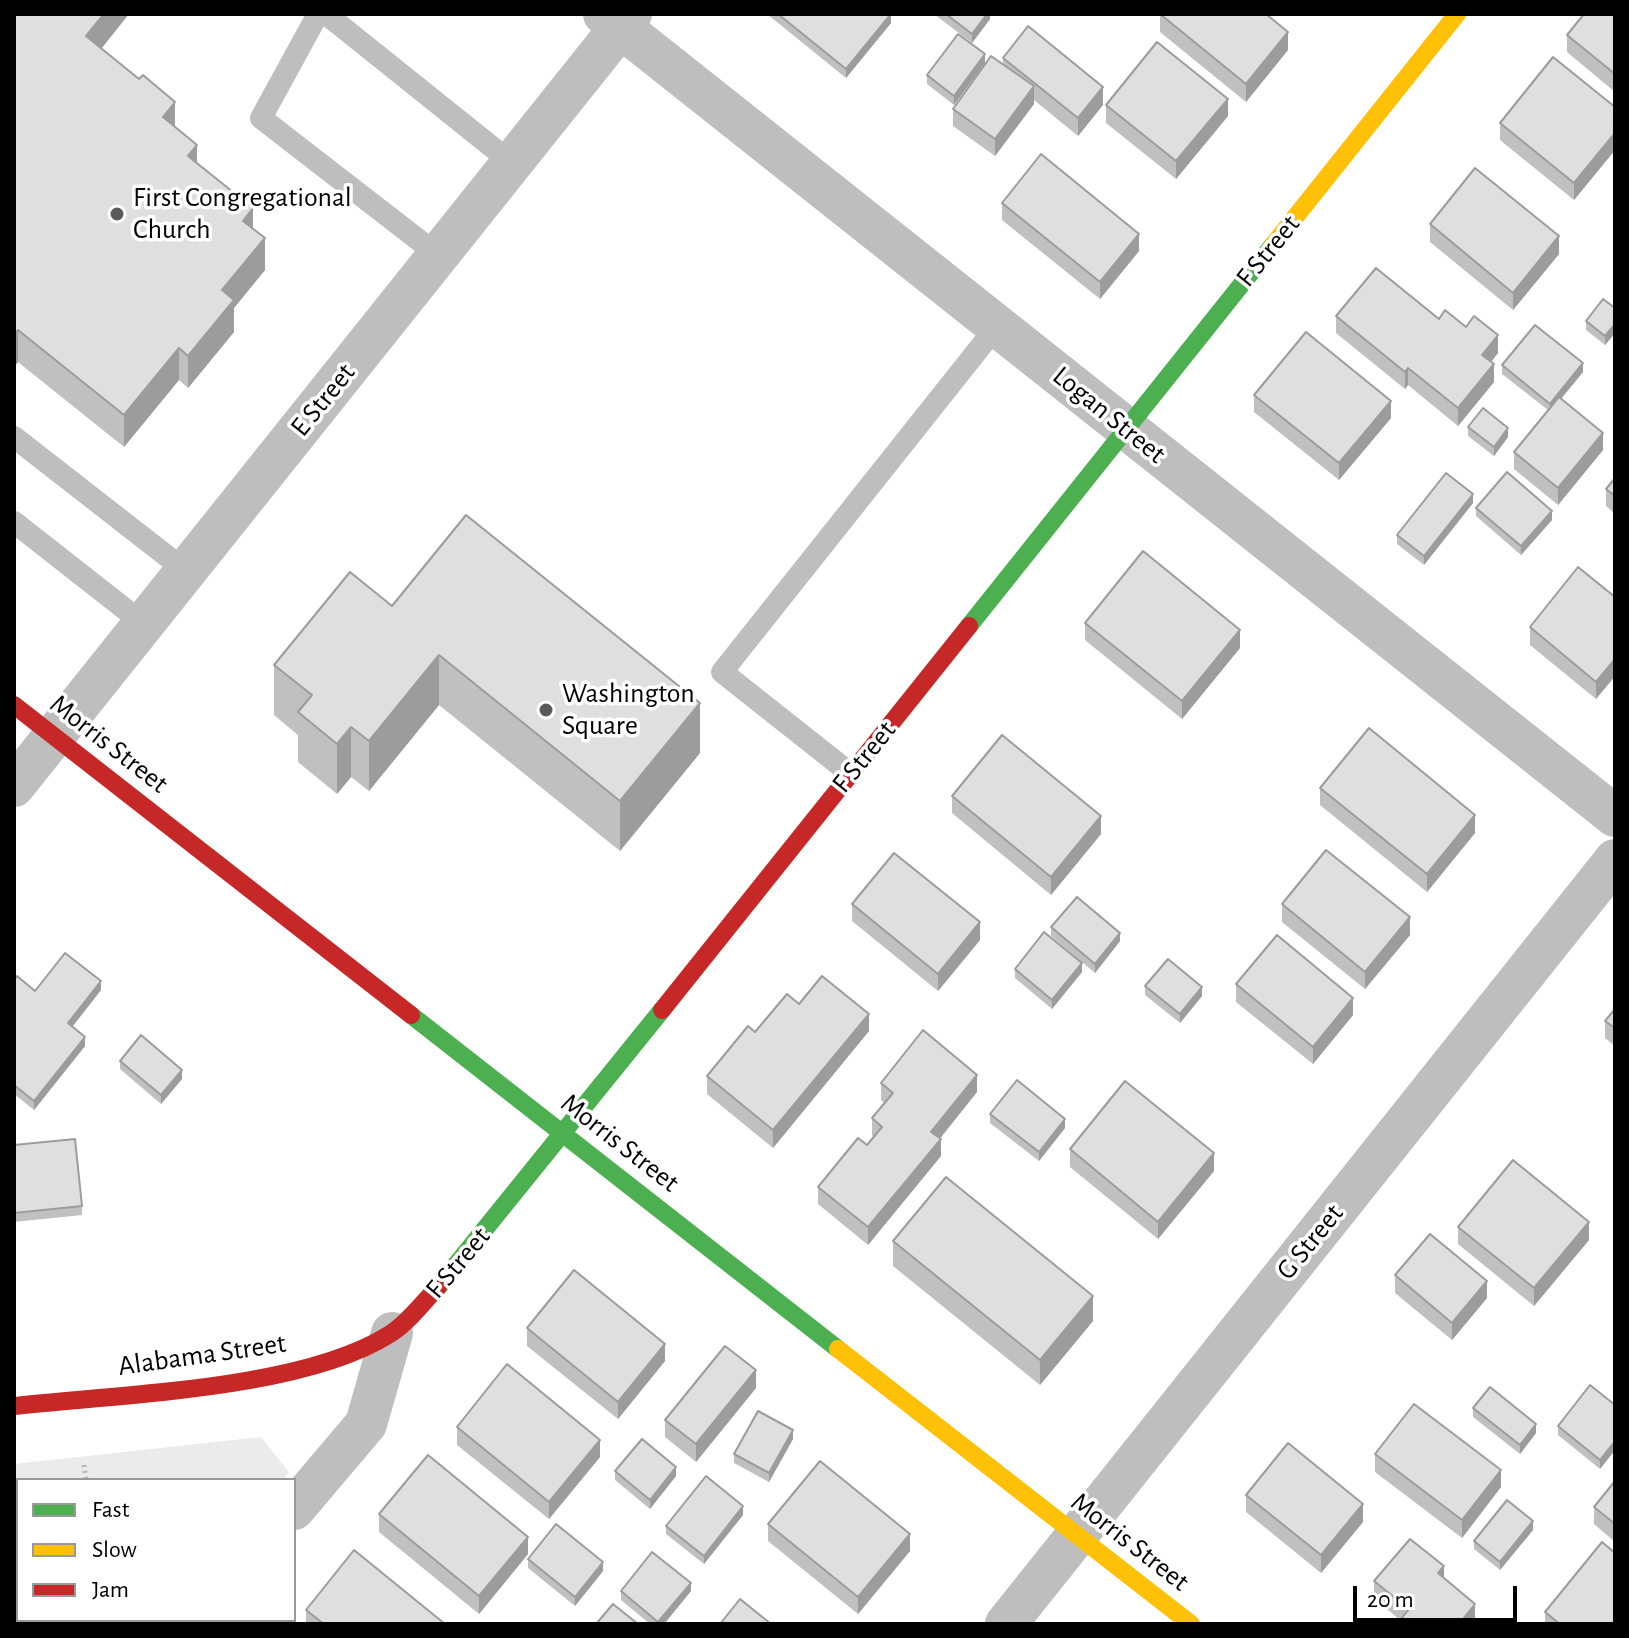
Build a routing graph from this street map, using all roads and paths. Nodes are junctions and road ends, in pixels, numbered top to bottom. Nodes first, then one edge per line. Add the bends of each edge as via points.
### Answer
1 (318, 14) edge
2 (326, 14) edge
3 (1457, 14) edge
4 (619, 18) edge
5 (512, 163) junction
6 (438, 255) junction
7 (997, 326) junction
8 (1126, 429) junction
9 (14, 437) edge
10 (14, 522) edge
11 (186, 571) junction
12 (144, 624) junction
13 (14, 705) edge
14 (54, 736) junction
15 (851, 774) junction
16 (14, 786) edge
17 (1615, 816) edge
18 (1615, 860) edge
19 (563, 1134) junction
20 (392, 1333) junction
21 (14, 1406) edge
22 (84, 1465) dead end
23 (86, 1478) edge
24 (296, 1507) edge
25 (1077, 1535) junction
26 (1006, 1624) edge
27 (1191, 1624) edge

1 - 6 lane via 261,118
2 - 5 lane
3 - 8 street, F Street
4 - 5 street, E Street
4 - 7 street, Logan Street
5 - 6 street, E Street
6 - 11 street, E Street
7 - 8 street, Logan Street
7 - 15 lane via 722,672
8 - 15 street, F Street
8 - 17 street, Logan Street
9 - 11 lane
10 - 12 lane
11 - 12 street, E Street
12 - 14 street, E Street
13 - 14 street, Morris Street
14 - 16 street, E Street
14 - 19 street, Morris Street
15 - 19 street, F Street
18 - 25 street, G Street
19 - 20 street, F Street via 452,1273
19 - 25 street, Morris Street
20 - 21 street, Alabama Street via 368,1348 303,1369
20 - 24 street via 366,1424
22 - 23 path
25 - 26 street, G Street
25 - 27 street, Morris Street

